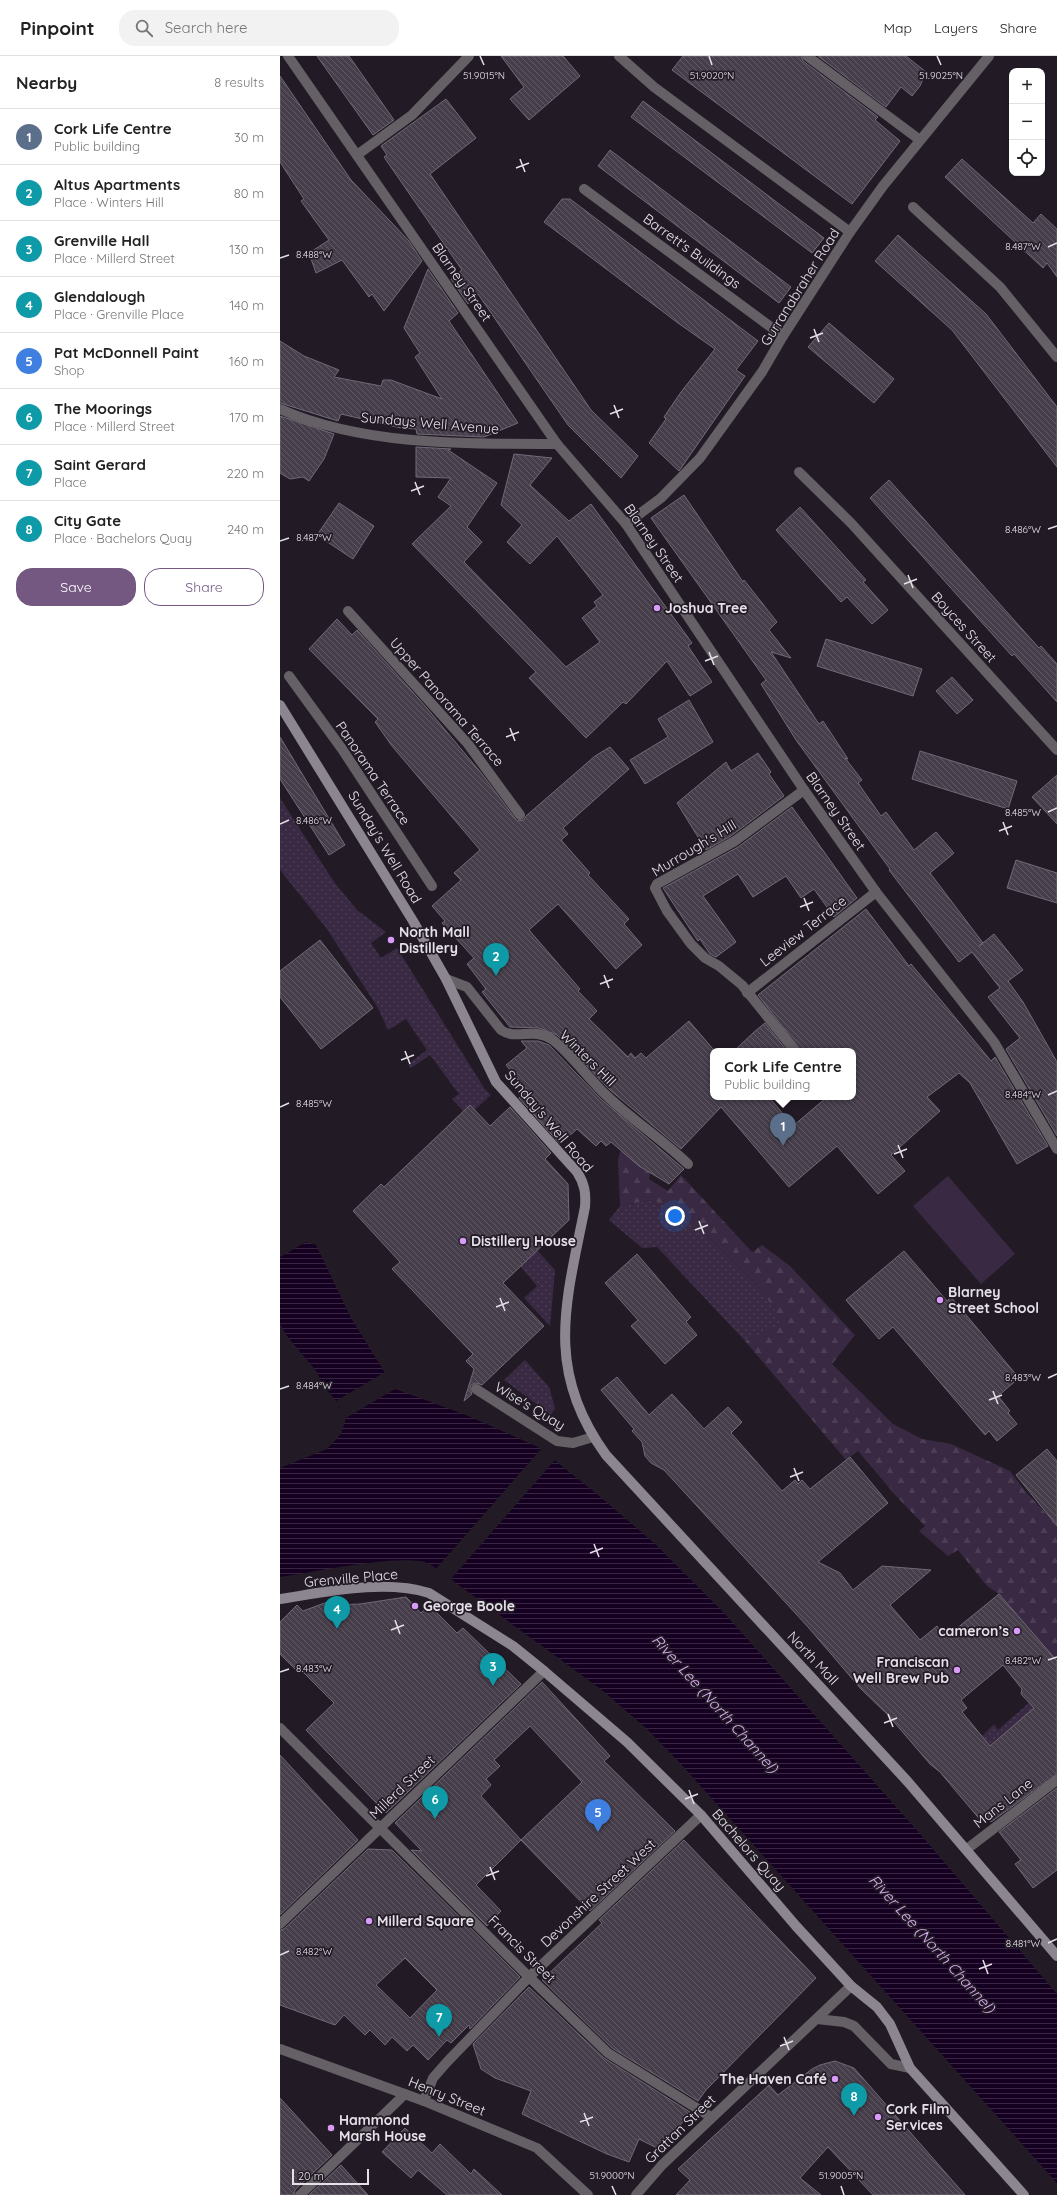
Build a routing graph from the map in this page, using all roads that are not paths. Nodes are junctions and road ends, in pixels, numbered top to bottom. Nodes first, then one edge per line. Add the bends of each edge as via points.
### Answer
1 (288, 56) edge
2 (469, 56) edge
3 (619, 56) edge
4 (807, 56) edge
5 (989, 56) edge
6 (920, 140) junction
7 (357, 156) junction
8 (584, 189) dead end
9 (913, 207) dead end
10 (850, 232) junction
11 (783, 336) junction
12 (1057, 357) edge
13 (280, 409) edge
14 (557, 444) junction
15 (799, 472) dead end
16 (626, 524) junction
17 (348, 611) dead end
18 (289, 676) dead end
19 (280, 705) edge
20 (1057, 750) edge
21 (804, 790) junction
22 (520, 815) dead end
23 (432, 886) dead end
24 (876, 892) junction
25 (446, 979) junction
26 (747, 993) junction
27 (793, 1048) edge
28 (1057, 1149) edge
29 (688, 1164) dead end
30 (476, 1389) dead end
31 (593, 1437) junction
32 (280, 1599) edge
33 (544, 1671) junction
34 (280, 1728) edge
35 (1057, 1780) edge
36 (701, 1815) junction
37 (381, 1827) junction
38 (967, 1849) junction
39 (280, 1924) edge
40 (1057, 1956) edge
41 (529, 1977) junction
42 (851, 1986) junction
43 (817, 2019) junction
44 (280, 2049) edge
45 (910, 2068) junction
46 (405, 2094) junction
47 (424, 2101) junction
48 (711, 2117) junction
49 (300, 2195) edge
50 (588, 2195) edge
51 (636, 2195) edge
52 (1024, 2195) edge

1 - 7 street, Blarney Street
2 - 7 street via 412,115
3 - 10 street via 654,87
4 - 6 street
5 - 6 street, Gurranabraher Road
6 - 10 street, Gurranabraher Road
7 - 14 street, Blarney Street
8 - 11 street, Barrett's Buildings
9 - 12 street via 1000,287
10 - 11 street, Gurranabraher Road
11 - 16 street, Gurranabraher Road via 772,357 700,458 661,498
13 - 14 street, Sundays Well Avenue via 335,427 377,435 449,442
14 - 16 street, Blarney Street
15 - 20 street, Boyces Street via 851,523
16 - 21 street, Blarney Street
17 - 22 street, Upper Panorama Terrace via 468,744
18 - 23 street, Panorama Terrace via 342,749
19 - 25 main road, Sunday's Well Road via 379,864
21 - 24 street, Blarney Street
21 - 26 street, Murrough's Hill via 735,841 657,884 655,888 667,911 692,944 705,958 742,985
24 - 26 street, Leeview Terrace
24 - 28 street, Blarney Street via 994,1042
25 - 29 street, Winters Hill via 467,987 506,1034 540,1033 553,1040 607,1096
25 - 31 main road, Sunday's Well Road via 496,1082 583,1181 586,1193 585,1208 566,1302 564,1343 570,1386
26 - 27 street
30 - 31 street, Wise's Quay via 557,1441 573,1443
31 - 38 main road, North Mall via 606,1455
32 - 33 main road, Grenville Place via 376,1588 415,1589 429,1593 513,1646
33 - 36 main road, Bachelors Quay via 627,1742
33 - 37 street, Millerd Street
34 - 37 street, Francis Street
35 - 38 street, Mans Lane
36 - 41 street, Devonshire Street West
36 - 42 main road, Bachelors Quay
37 - 39 street, Millerd Street
37 - 41 street, Francis Street
38 - 40 main road, North Mall
41 - 47 street, Devonshire Street West via 438,2071
41 - 48 street, Francis Street via 608,2052
42 - 43 street, Grattan Street
42 - 45 main road, Bachelors Quay via 877,2007 886,2018
43 - 45 street via 844,2022 854,2026 891,2064
43 - 48 street, Grattan Street
44 - 46 street, Henry Street
45 - 52 main road, Bachelors Quay
46 - 47 street, Henry Street
46 - 49 street
47 - 50 street, Henry Street via 537,2148
48 - 51 street, Grattan Street via 653,2174

